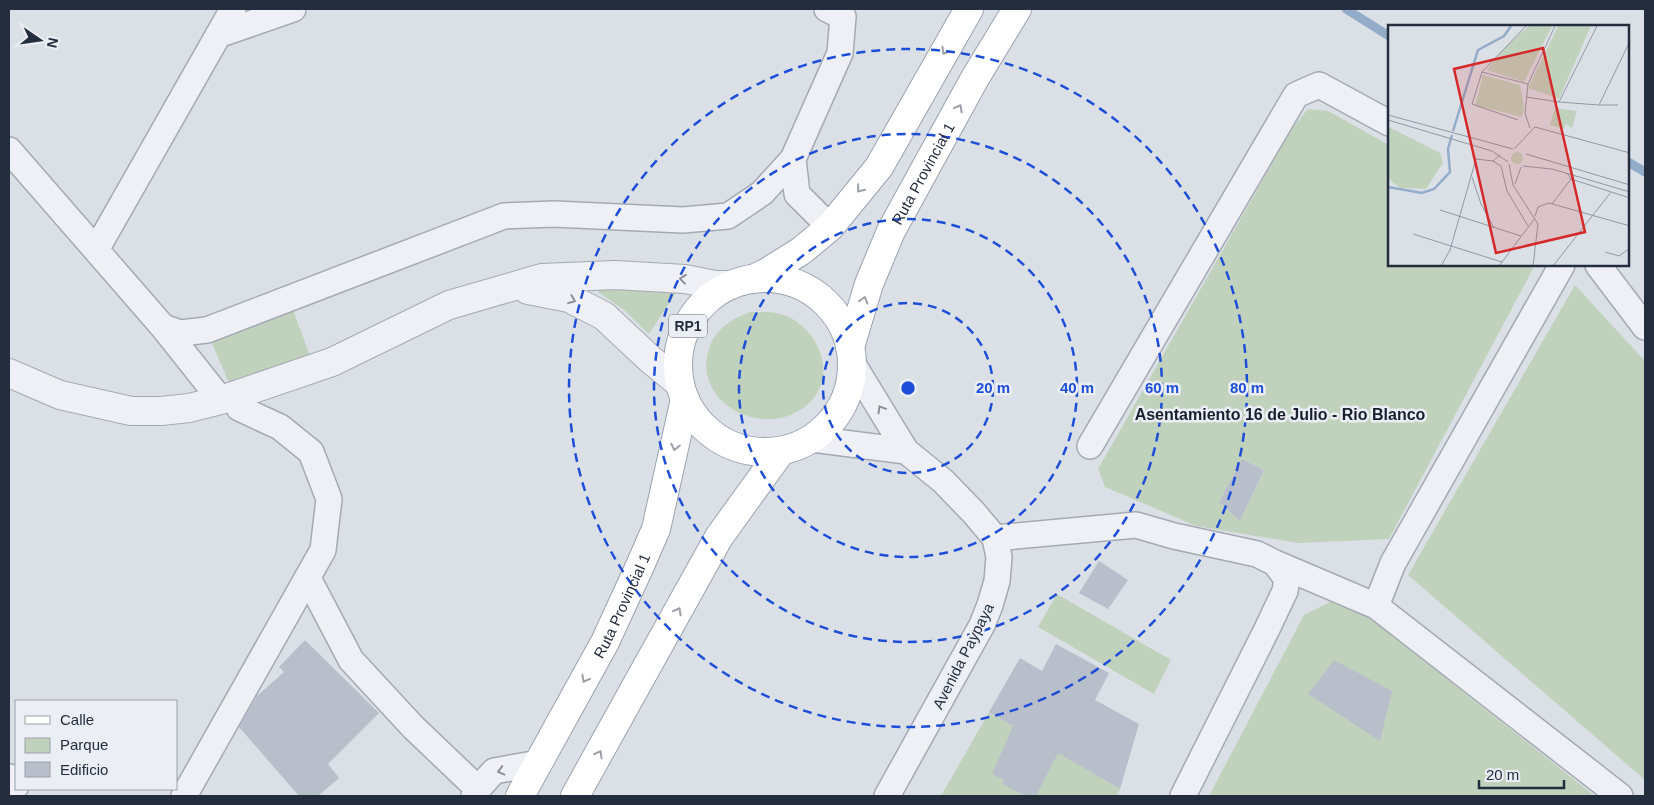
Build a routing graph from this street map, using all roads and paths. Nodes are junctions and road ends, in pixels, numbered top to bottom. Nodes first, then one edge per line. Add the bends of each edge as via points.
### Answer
1 (234, 9) edge
2 (292, 9) edge
3 (827, 9) edge
4 (969, 9) edge
5 (1017, 9) edge
6 (218, 35) junction
7 (1388, 122) edge
8 (9, 150) edge
9 (792, 159) junction
10 (830, 227) junction
11 (96, 250) junction
12 (1561, 266) edge
13 (1599, 266) edge
14 (742, 282) junction
15 (507, 288) junction
16 (163, 326) junction
17 (1645, 327) edge
18 (850, 354) junction
19 (9, 373) edge
20 (682, 392) junction
21 (230, 404) junction
22 (812, 439) junction
23 (1090, 446) dead end
24 (781, 451) junction
25 (906, 451) junction
26 (995, 538) junction
27 (1275, 563) junction
28 (308, 578) junction
29 (1376, 606) junction
30 (539, 763) junction
31 (476, 793) edge
32 (184, 796) edge
33 (520, 796) edge
34 (575, 796) edge
35 (888, 796) edge
36 (1183, 796) edge
37 (1620, 796) edge

1 - 6 street
2 - 6 street
3 - 9 street via 843,17 840,53
4 -> 10 main road, Ruta Provincial 1 / RP1 via 879,167
18 -> 5 main road, Ruta Provincial 1 / RP1 via 869,284 891,232 975,78
6 - 11 street
7 - 23 street via 1319,85 1296,95
8 - 11 street
9 - 10 street via 797,194
9 - 16 street via 762,193 728,216 683,220 554,214 504,216 207,330 180,333
10 - 14 main road, Ruta Provincial 1 / RP1 via 801,251 766,273
11 - 16 street
12 - 29 street via 1393,563
13 - 17 street
14 -> 15 street via 715,285 684,279 615,275 542,278
14 - 18 main road, Ruta Provincial 1 / RP1 via 774,279 795,284 815,294 835,314
14 - 20 main road, Ruta Provincial 1 / RP1 via 714,295 688,326 680,344 678,364
15 -> 20 street via 570,298 604,316
15 - 21 street via 449,306 332,362
16 - 21 street
18 - 22 main road, Ruta Provincial 1 / RP1 via 849,384 842,406
25 -> 18 street
19 - 21 street via 60,395 131,411
20 - 24 main road, Ruta Provincial 1 / RP1 via 696,420 714,436 735,447 758,453
20 -> 30 main road, Ruta Provincial 1 / RP1 via 656,529 605,642
21 - 28 street via 280,427 311,452 328,499 323,550
22 - 24 main road, Ruta Provincial 1 / RP1
22 - 25 street
34 -> 24 main road via 719,537
25 - 26 street via 943,481
26 - 27 street via 1136,525 1257,554
26 - 35 street, Avenida Paypaya via 999,557 997,581 982,625
27 - 29 street
27 - 36 street via 1287,579 1285,591
28 - 31 street via 351,660
28 - 32 street
29 - 37 street
30 -> 31 street via 494,771
30 - 33 main road, Ruta Provincial 1 / RP1

